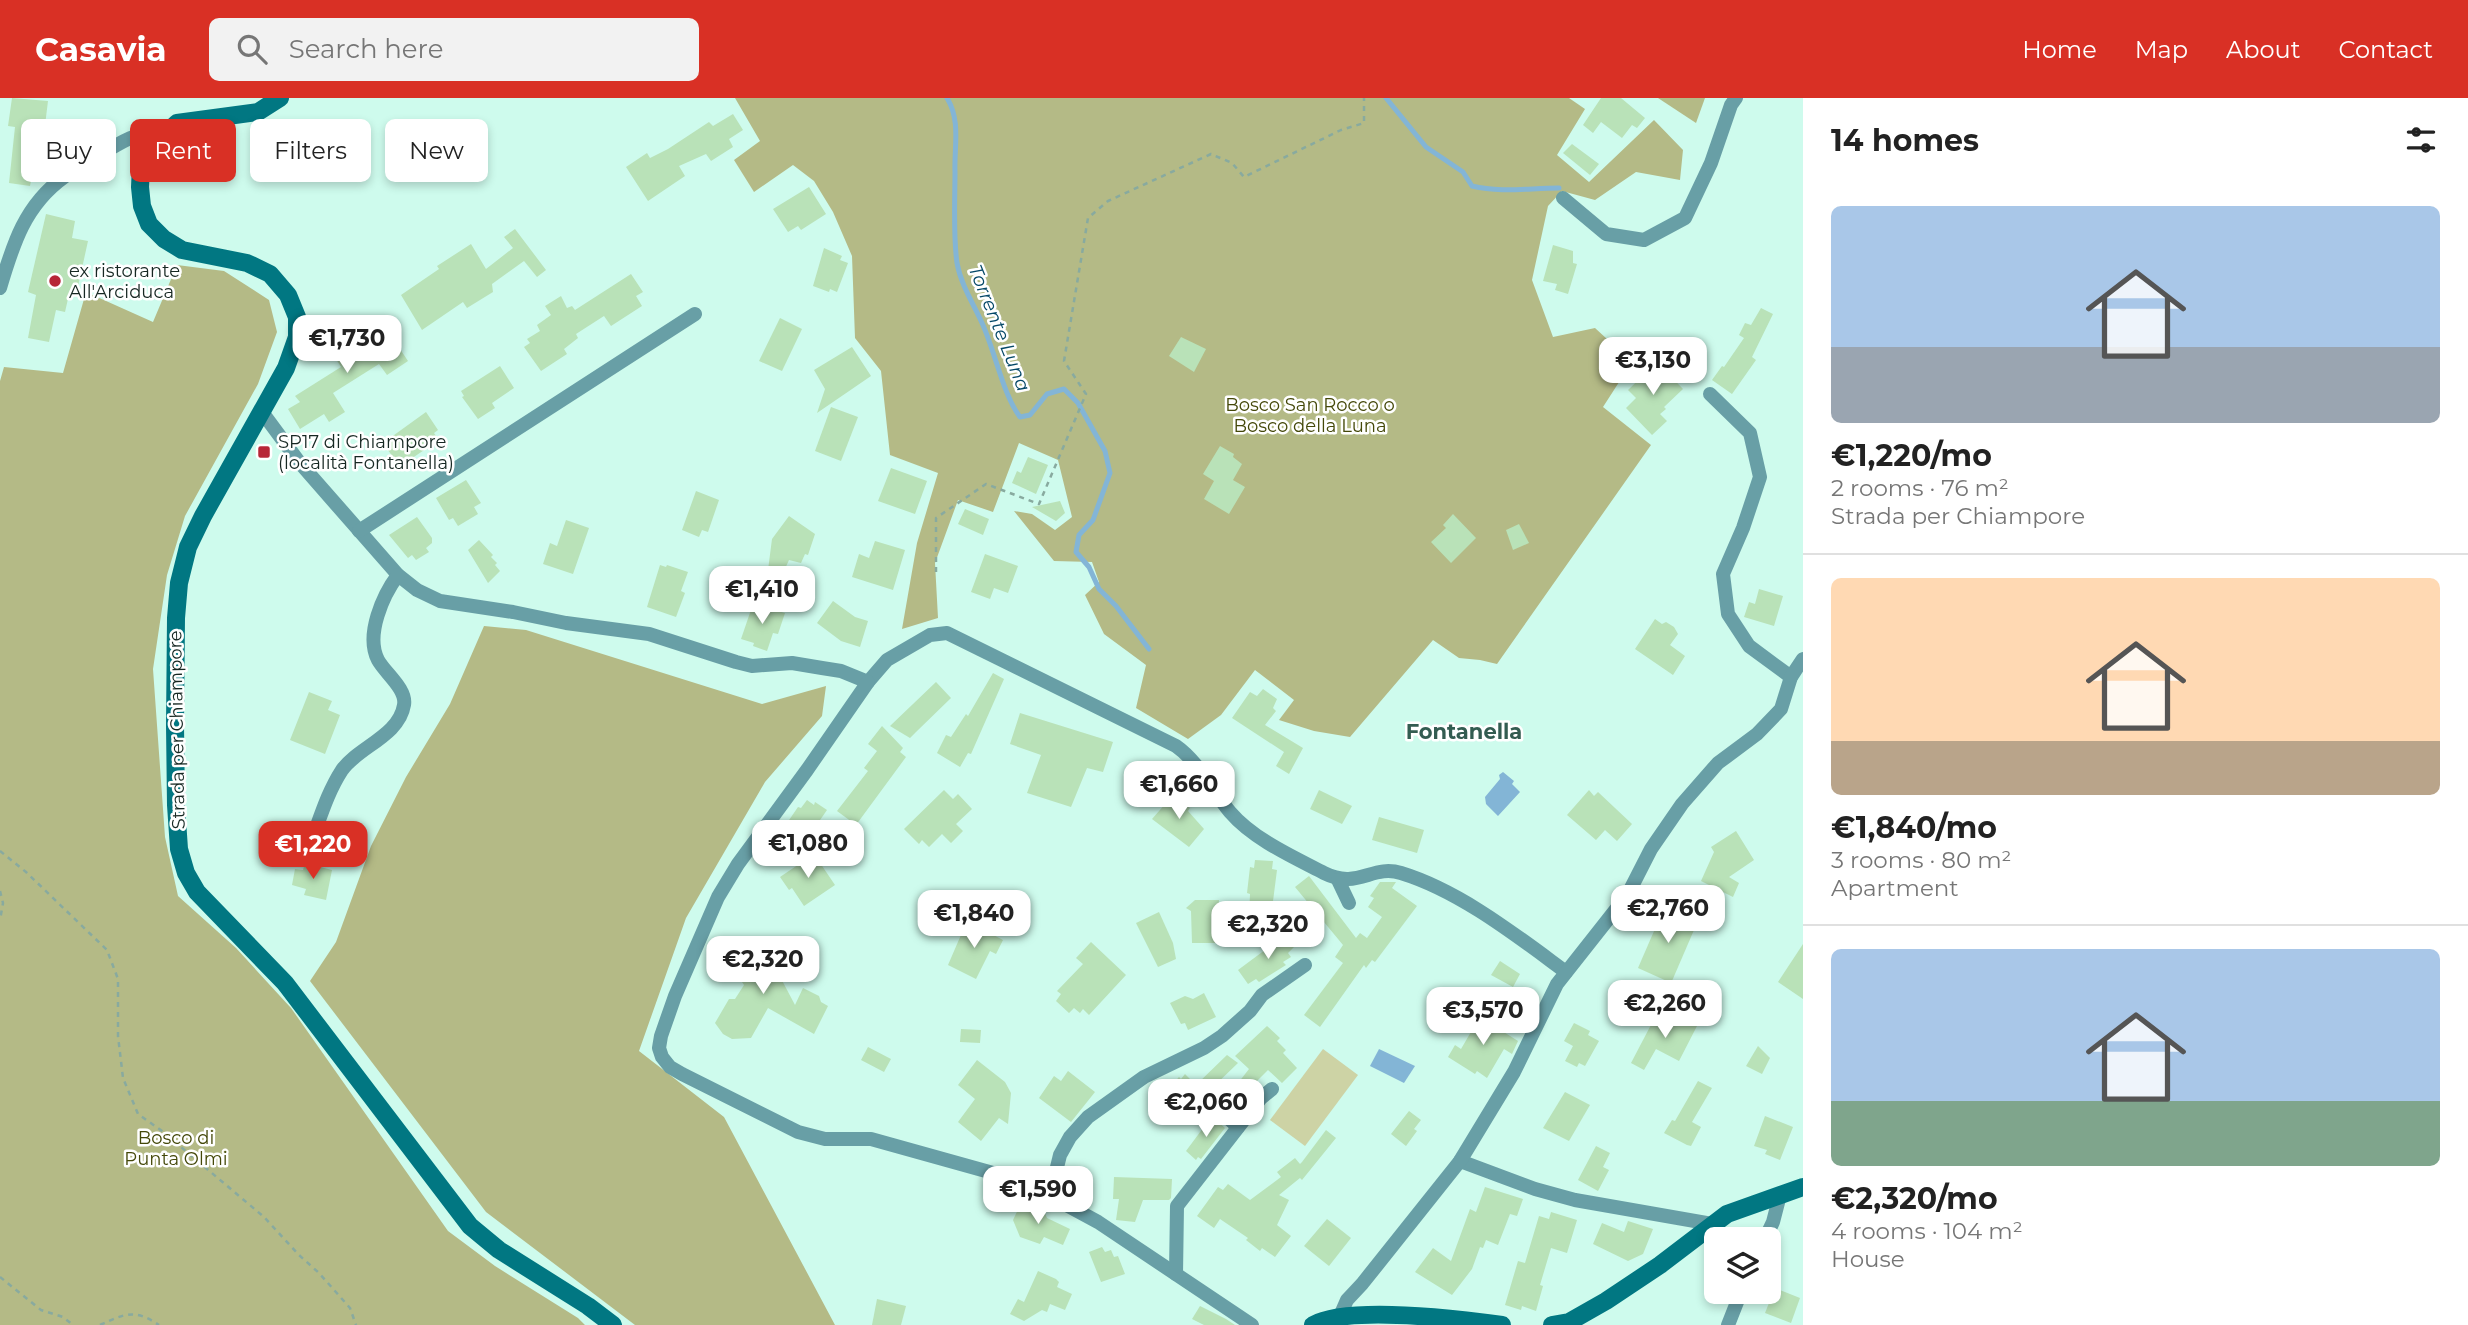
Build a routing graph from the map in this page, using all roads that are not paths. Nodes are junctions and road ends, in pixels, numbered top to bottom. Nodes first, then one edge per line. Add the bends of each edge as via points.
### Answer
1 (279, 98) edge
2 (1736, 98) edge
3 (206, 119) edge
4 (130, 138) edge
5 (140, 182) edge
6 (1563, 198) dead end
7 (0, 288) edge
8 (695, 314) dead end
9 (1710, 394) dead end
10 (262, 412) junction
11 (359, 531) junction
12 (398, 575) junction
13 (1803, 659) edge
14 (1791, 677) junction
15 (868, 682) junction
16 (314, 834) dead end
17 (1338, 880) junction
18 (1349, 903) dead end
19 (1305, 965) dead end
20 (1566, 972) junction
21 (1272, 1089) dead end
22 (1212, 1103) dead end
23 (1238, 1127) junction
24 (1460, 1161) junction
25 (1803, 1187) edge
26 (1780, 1195) junction
27 (1050, 1196) junction
28 (1712, 1224) junction
29 (1769, 1227) edge
30 (1176, 1274) junction
31 (1736, 1304) edge
32 (1340, 1316) junction
33 (613, 1325) edge
34 (1252, 1325) edge
35 (1313, 1325) edge
36 (1502, 1325) edge
37 (1552, 1325) edge
38 (1728, 1325) edge

1 - 3 street via 258,112
2 - 6 street via 1685,218 1644,240 1606,234
4 - 7 street via 49,189 15,238
5 - 10 street, Strada per Chiampore via 149,223 164,239 183,250 247,263 270,274 288,295 297,317 297,337
8 - 11 street
9 - 14 street via 1750,433 1760,477 1723,573 1728,614 1749,646
10 - 11 street
10 - 33 street, Strada per Chiampore via 203,516 188,547 179,583 176,804 186,873 197,892 285,983 470,1226
11 - 12 street
12 - 15 street via 440,601 649,634 744,664 792,663 841,671
12 - 16 street via 383,601 374,649 405,704 386,733 343,768
13 - 14 street
14 - 20 street via 1782,709 1758,734 1718,763 1682,804 1628,894
15 - 17 street via 887,660 930,635 947,633 1177,746 1232,815 1280,850
15 - 27 street via 718,897 661,1036 662,1057 682,1074 798,1132 825,1139 882,1142 993,1174
17 - 18 street
17 - 20 street via 1399,872 1441,889
19 - 27 street via 1262,995 1222,1036 1144,1077 1088,1117 1060,1155
20 - 24 street via 1494,1108
21 - 23 street
22 - 23 street
23 - 30 street via 1177,1206
24 - 28 street via 1575,1200
24 - 32 street
25 - 26 street
26 - 28 street
26 - 29 street
27 - 30 street
28 - 37 street via 1606,1301 1569,1322
30 - 34 street
31 - 38 street
32 - 35 street
32 - 36 street via 1405,1316

